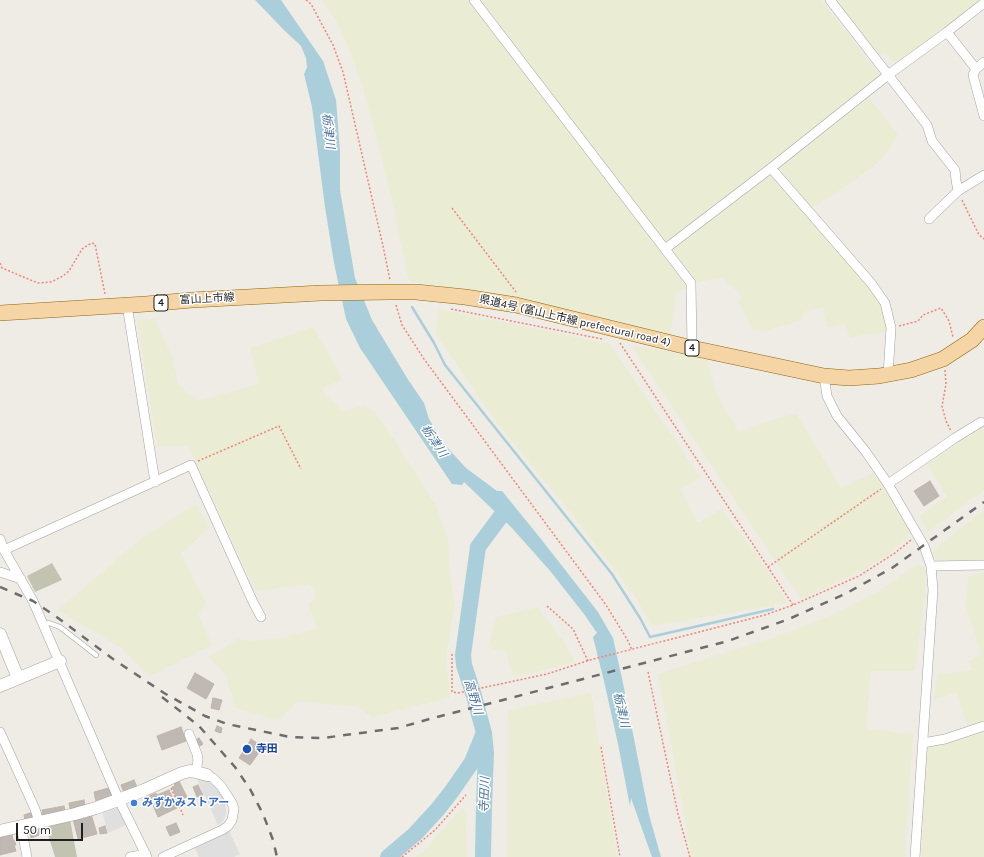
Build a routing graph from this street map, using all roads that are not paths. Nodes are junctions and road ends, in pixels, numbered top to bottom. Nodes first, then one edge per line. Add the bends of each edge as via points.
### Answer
1 (474, 0) edge
2 (830, 0) edge
3 (984, 3) edge
4 (947, 32) junction
5 (984, 62) edge
6 (976, 69) junction
7 (888, 75) junction
8 (984, 116) edge
9 (771, 168) junction
10 (984, 175) edge
11 (958, 191) junction
12 (928, 219) dead end
13 (665, 249) junction
14 (391, 292) joint
15 (127, 305) junction
16 (0, 313) edge
17 (984, 327) edge
18 (692, 348) junction
19 (888, 375) junction
20 (824, 376) junction
21 (981, 422) dead end
22 (155, 482) junction
23 (888, 484) junction
24 (0, 539) edge
25 (4, 550) junction
26 (984, 565) edge
27 (931, 566) junction
28 (0, 572) edge
29 (21, 579) junction
30 (261, 617) dead end
31 (43, 624) junction
32 (0, 634) edge
33 (96, 655) dead end
34 (60, 661) junction
35 (18, 678) junction
36 (0, 686) edge
37 (984, 726) edge
38 (0, 732) edge
39 (189, 734) dead end
40 (923, 743) junction
41 (201, 773) junction
42 (120, 800) junction
43 (39, 822) junction
44 (21, 826) junction
45 (0, 831) edge
46 (147, 856) edge
47 (27, 857) edge
48 (130, 857) edge
49 (163, 857) edge
50 (915, 857) edge

1 - 13 street
2 - 7 street
3 - 4 street
4 - 6 street
4 - 7 street
5 - 6 street
6 - 8 street via 973,74
7 - 9 street
7 - 11 street via 927,125 932,141 955,170
9 - 13 street
9 - 19 street via 871,283 885,303 891,328
10 - 11 street
11 - 12 street
13 - 18 street via 691,283
14 - 15 main road, 富山上市線 / 4 via 321,293
14 - 18 main road, 県道4号 (富山上市線 prefectural road 4) / 4 via 465,297 516,306 609,334
15 - 16 main road, 富山上市線 / 4
15 - 22 street
17 - 19 main road, 県道4号 (富山上市線 prefectural road 4) / 4 via 972,340 943,359
18 - 20 main road, 県道4号 (富山上市線 prefectural road 4) / 4
19 - 20 main road, 県道4号 (富山上市線 prefectural road 4) / 4 via 849,378
20 - 23 street via 827,396 837,416
21 - 23 street
22 - 25 street
22 - 30 street via 191,465
23 - 27 street via 913,525
24 - 25 street
25 - 29 street
26 - 27 street
27 - 40 street via 933,590
28 - 29 street
29 - 31 street
31 - 33 lane via 49,623 60,627
31 - 34 street
32 - 35 street
34 - 35 street
34 - 42 street
35 - 36 street
37 - 40 street via 945,739
38 - 43 street
39 - 41 street
40 - 50 street
41 - 42 street via 182,773
41 - 49 street via 213,778 221,786 234,809 232,820 222,830
42 - 43 street
42 - 46 street
43 - 44 street
44 - 45 street
44 - 47 street
46 - 48 street

